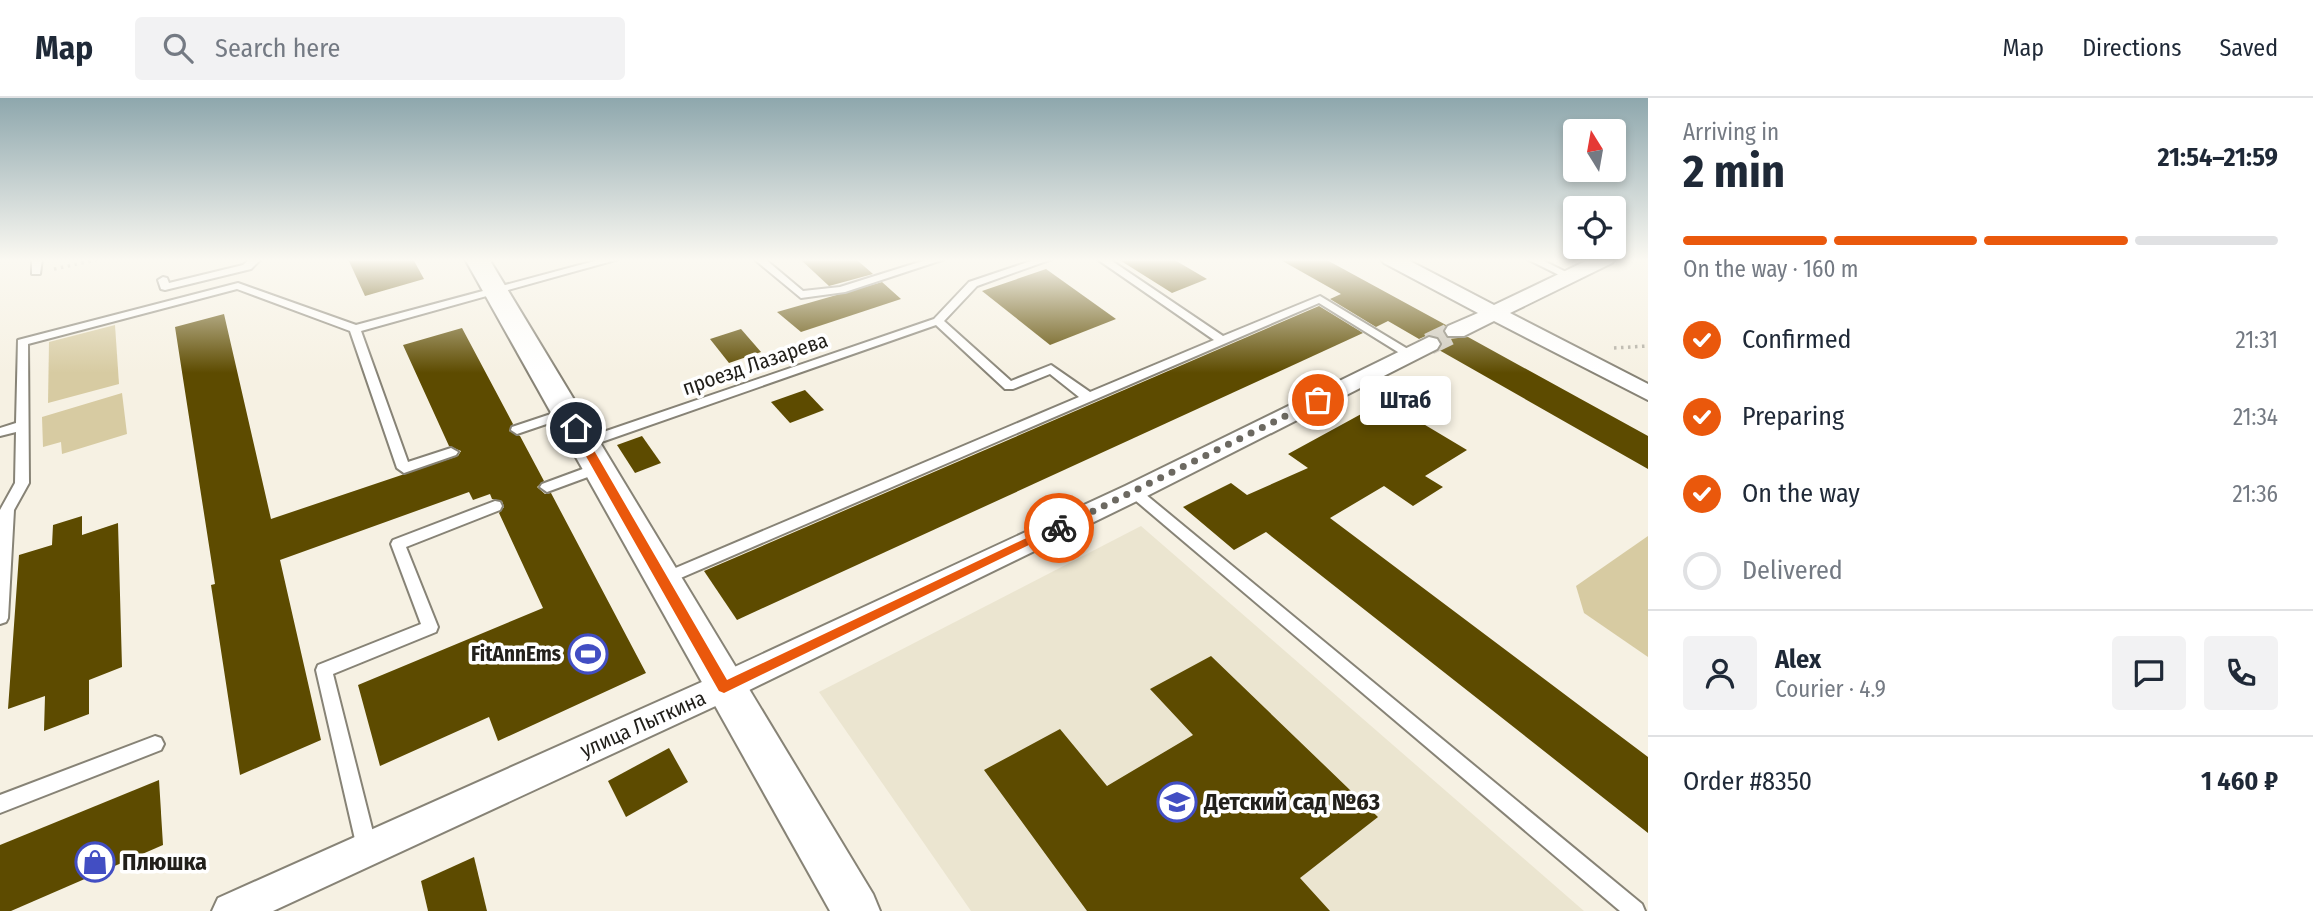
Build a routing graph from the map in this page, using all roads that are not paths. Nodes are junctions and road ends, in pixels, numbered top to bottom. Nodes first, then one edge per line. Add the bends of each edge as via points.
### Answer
1 (196, 297) edge
2 (268, 297) edge
3 (478, 297) edge
4 (500, 297) edge
5 (960, 297) edge
6 (1158, 297) edge
7 (1465, 297) edge
8 (1525, 297) edge
9 (1494, 312) junction
10 (938, 321) junction
11 (355, 329) junction
12 (1456, 331) tunnel mouth
13 (1223, 341) junction
14 (1420, 349) joint
15 (1648, 393) edge
16 (1089, 398) junction
17 (21, 426) junction
18 (517, 430) dead end
19 (0, 432) edge
20 (583, 441) junction
21 (451, 452) dead end
22 (547, 487) dead end
23 (1134, 492) junction
24 (495, 506) dead end
25 (662, 579) junction
26 (0, 618) edge
27 (724, 687) junction
28 (155, 744) dead end
29 (0, 804) edge
30 (367, 848) junction
31 (231, 911) edge
32 (856, 911) edge
33 (1635, 911) edge

1 - 17 lane via 22,342
2 - 11 lane
3 - 11 lane
4 - 20 street
5 - 10 lane
6 - 13 lane
7 - 9 street
8 - 9 street
9 - 12 street
9 - 15 street
10 - 16 lane via 1009,386 1051,369
10 - 20 lane, проезд Лазарева
11 - 21 lane via 404,468
13 - 14 lane via 1320,299
13 - 16 lane
14 - 23 street, улица Лыткина
16 - 25 lane
17 - 19 lane
17 - 26 lane via 22,483 7,510
18 - 20 lane
20 - 22 lane
20 - 25 street
23 - 27 street, улица Лыткина
23 - 33 lane
24 - 30 lane via 398,544 430,627 324,670
25 - 27 street
27 - 30 street, улица Лыткина
27 - 32 street
28 - 29 lane
30 - 31 street, улица Лыткина

